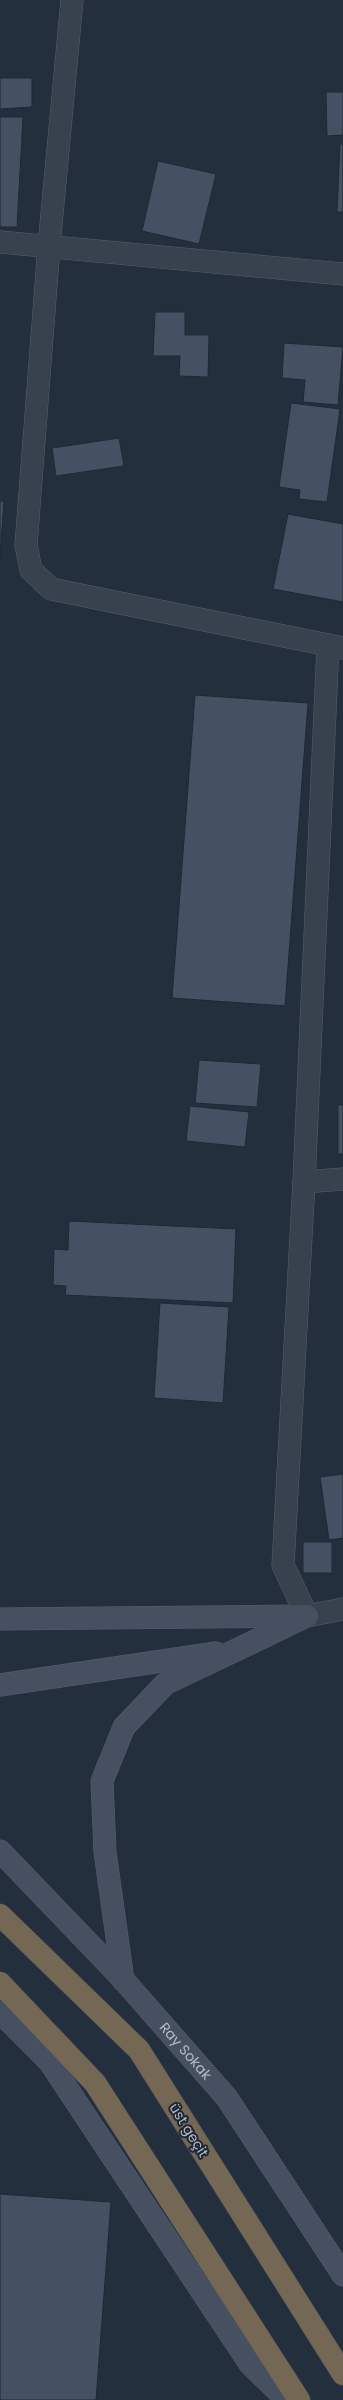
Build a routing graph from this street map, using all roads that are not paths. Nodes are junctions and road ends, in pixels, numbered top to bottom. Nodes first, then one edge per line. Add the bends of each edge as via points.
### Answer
1 (72, 0) edge
2 (0, 242) edge
3 (49, 246) junction
4 (343, 274) edge
5 (335, 647) edge
6 (343, 1179) edge
7 (304, 1182) junction
8 (343, 1609) edge
9 (307, 1616) junction
10 (0, 1619) edge
11 (235, 1650) junction
12 (0, 1686) edge
13 (0, 1851) edge
14 (0, 1915) edge
15 (123, 1980) junction
16 (0, 1983) edge
17 (0, 2012) edge
18 (343, 2275) edge
19 (343, 2374) edge
20 (287, 2400) edge
21 (299, 2400) edge

1 - 3 street
2 - 3 street
3 - 4 street
3 - 5 street via 26,545 31,570 51,590
5 - 7 street
6 - 7 street
7 - 9 street via 283,1565
8 - 9 street
9 - 10 street
9 - 11 street
11 - 12 street
11 - 15 street via 165,1684 124,1727 102,1781 105,1852
13 - 15 street, Ray Sokak
14 - 19 highway, üst geçit via 139,2050
15 - 18 street, Ray Sokak via 227,2098
16 - 21 highway via 95,2083
17 - 20 street via 49,2061 250,2364

